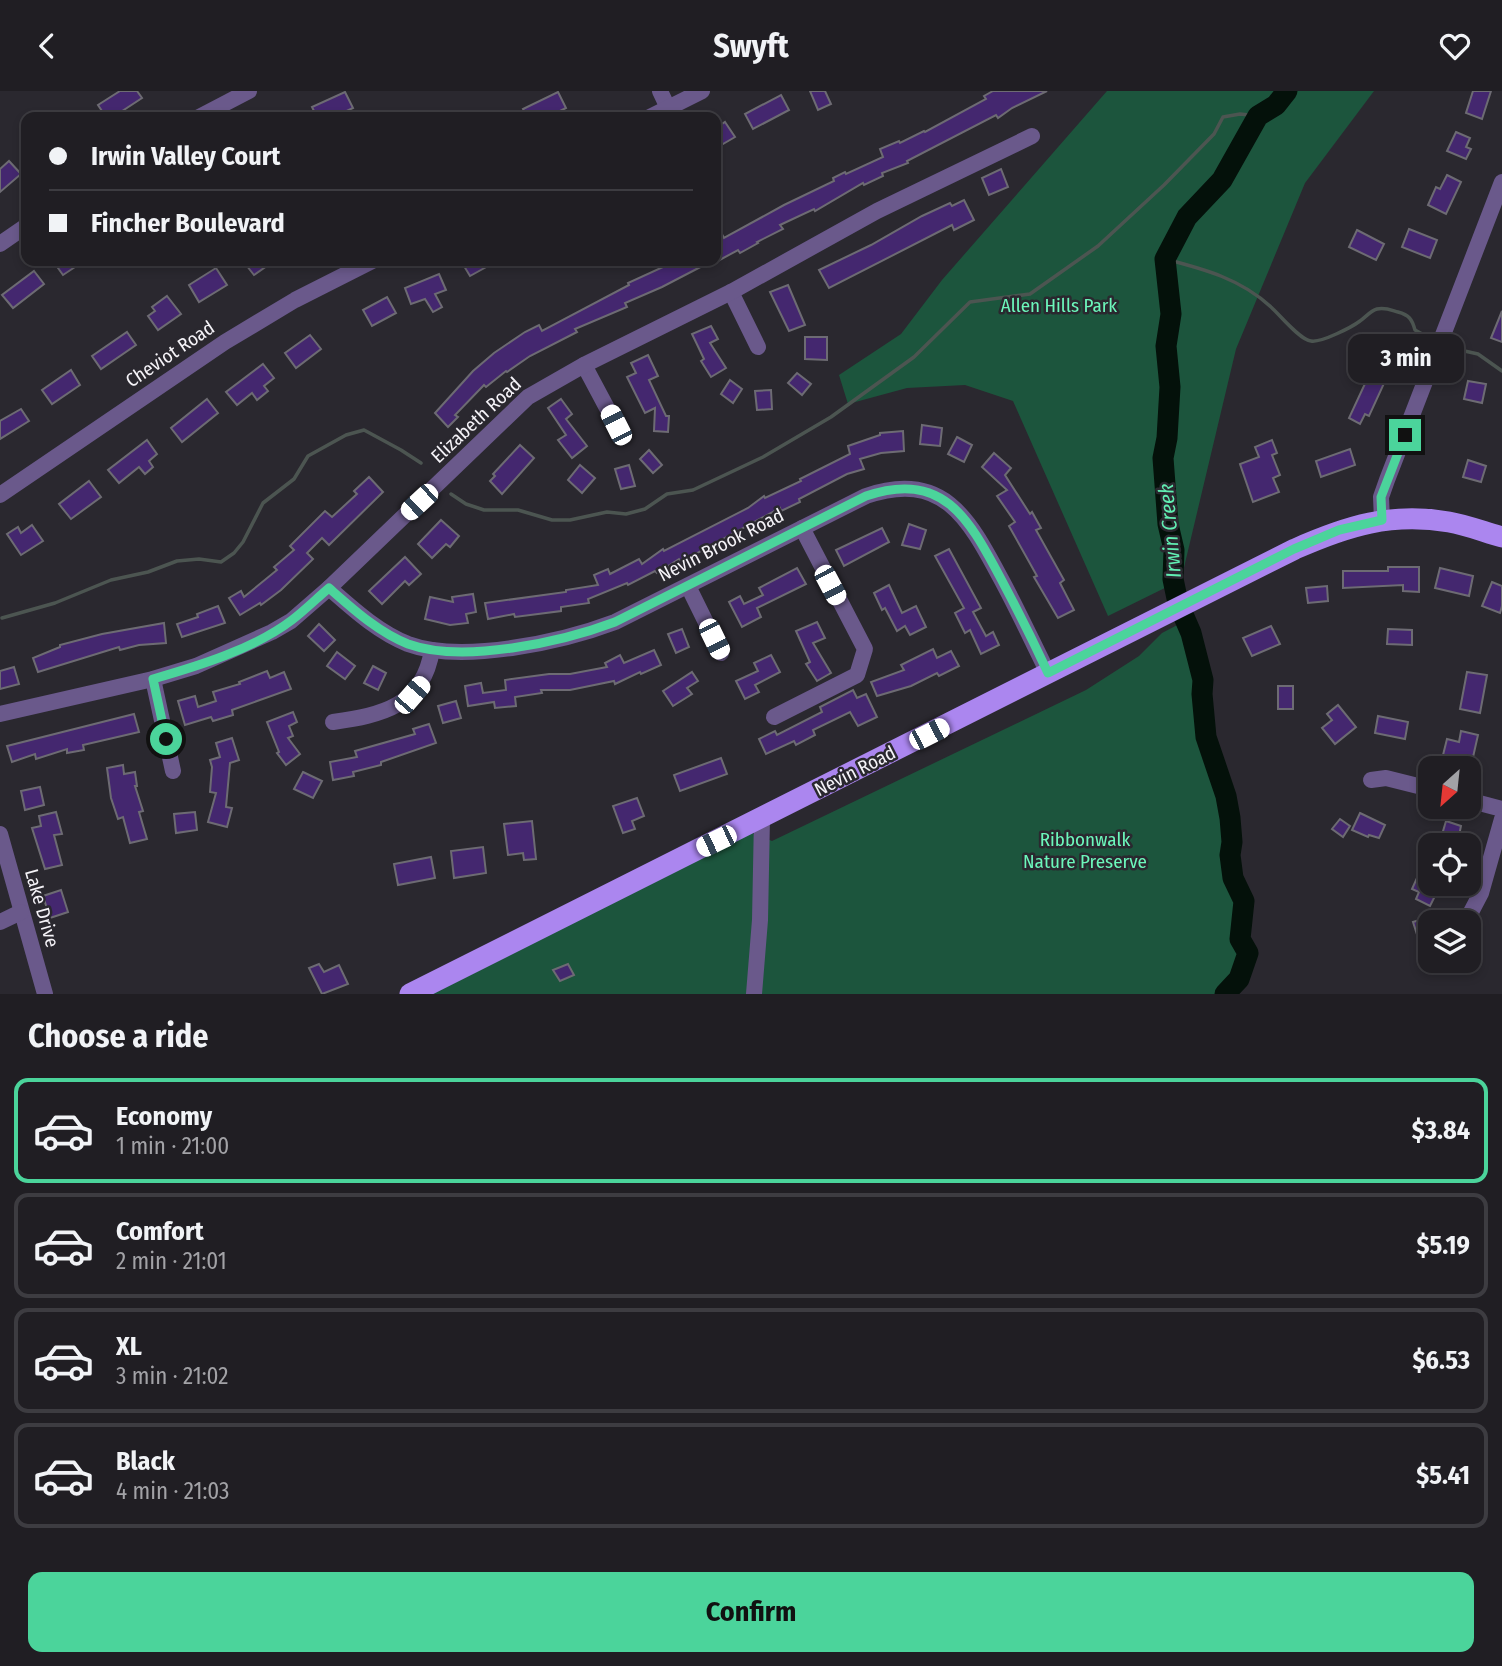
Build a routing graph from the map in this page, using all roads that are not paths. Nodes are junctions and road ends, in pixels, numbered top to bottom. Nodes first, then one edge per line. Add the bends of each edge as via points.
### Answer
1 (249, 91) edge
2 (660, 91) edge
3 (702, 91) edge
4 (668, 108) junction
5 (209, 112) edge
6 (660, 112) edge
7 (1032, 136) dead end
8 (1502, 182) edge
9 (21, 229) edge
10 (0, 244) edge
11 (362, 266) edge
12 (731, 292) junction
13 (758, 347) dead end
14 (584, 365) junction
15 (616, 425) dead end
16 (0, 495) edge
17 (1382, 520) junction
18 (802, 528) junction
19 (1502, 537) edge
20 (688, 586) junction
21 (329, 588) junction
22 (432, 650) junction
23 (721, 653) dead end
24 (1048, 673) junction
25 (153, 679) junction
26 (0, 714) edge
27 (774, 717) dead end
28 (333, 722) dead end
29 (173, 771) dead end
30 (1371, 780) dead end
31 (1418, 786) edge
32 (1481, 803) edge
33 (1502, 809) edge
34 (762, 818) junction
35 (1502, 819) edge
36 (0, 834) edge
37 (1472, 910) edge
38 (21, 912) junction
39 (0, 922) edge
40 (45, 994) edge
41 (410, 994) edge
42 (754, 994) edge

1 - 5 street
2 - 4 street
3 - 4 street
4 - 6 street
7 - 12 street, Elizabeth Road via 877,211
8 - 17 street via 1387,480 1381,497
9 - 10 street
11 - 16 street, Cheviot Road via 225,342
12 - 13 street
12 - 14 street, Elizabeth Road
14 - 15 street
14 - 21 street, Elizabeth Road via 528,397
17 - 19 main road, Nevin Road via 1451,522
17 - 24 main road, Nevin Road via 1306,544
18 - 20 street, Nevin Brook Road
18 - 24 street, Nevin Brook Road via 889,489 925,491 947,501 980,540
18 - 27 street via 865,649 857,675
20 - 22 street, Nevin Brook Road via 582,634 480,650
20 - 23 street
21 - 22 street, Nevin Brook Road via 388,634
21 - 25 street, Elizabeth Road via 272,632 196,666
22 - 28 street via 429,668 412,695 380,714
24 - 34 main road, Nevin Road
25 - 26 street, Elizabeth Road
25 - 29 street
30 - 31 street via 1386,778
32 - 33 street
34 - 41 main road, Nevin Road
34 - 42 street
35 - 37 street
36 - 38 street, Lake Drive
38 - 39 street
38 - 40 street, Lake Drive

